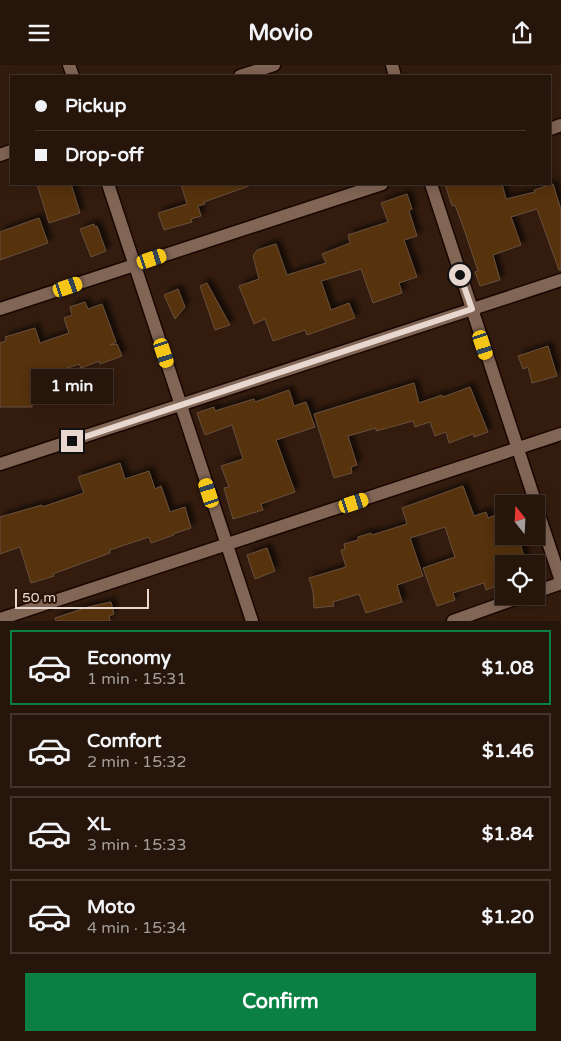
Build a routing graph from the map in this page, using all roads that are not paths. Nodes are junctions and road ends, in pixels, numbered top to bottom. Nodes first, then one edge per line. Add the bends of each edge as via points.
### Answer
1 (274, 65) edge
2 (243, 75) edge
3 (108, 185) edge
4 (379, 185) edge
5 (430, 185) edge
6 (135, 265) junction
7 (561, 280) edge
8 (0, 309) edge
9 (472, 309) junction
10 (181, 405) junction
11 (561, 434) edge
12 (517, 448) junction
13 (0, 465) edge
14 (533, 495) edge
15 (545, 533) edge
16 (226, 545) junction
17 (561, 582) edge
18 (545, 588) edge
19 (497, 605) edge
20 (0, 619) edge
21 (252, 621) edge
22 (452, 621) edge

1 - 2 street
3 - 6 street
4 - 6 street
5 - 9 street
6 - 8 street
6 - 10 street
7 - 9 street
9 - 10 street
9 - 12 street
10 - 13 street
10 - 16 street
11 - 12 street
12 - 14 street
12 - 16 street
15 - 17 street
16 - 20 street
16 - 21 street
17 - 18 street
19 - 22 street

